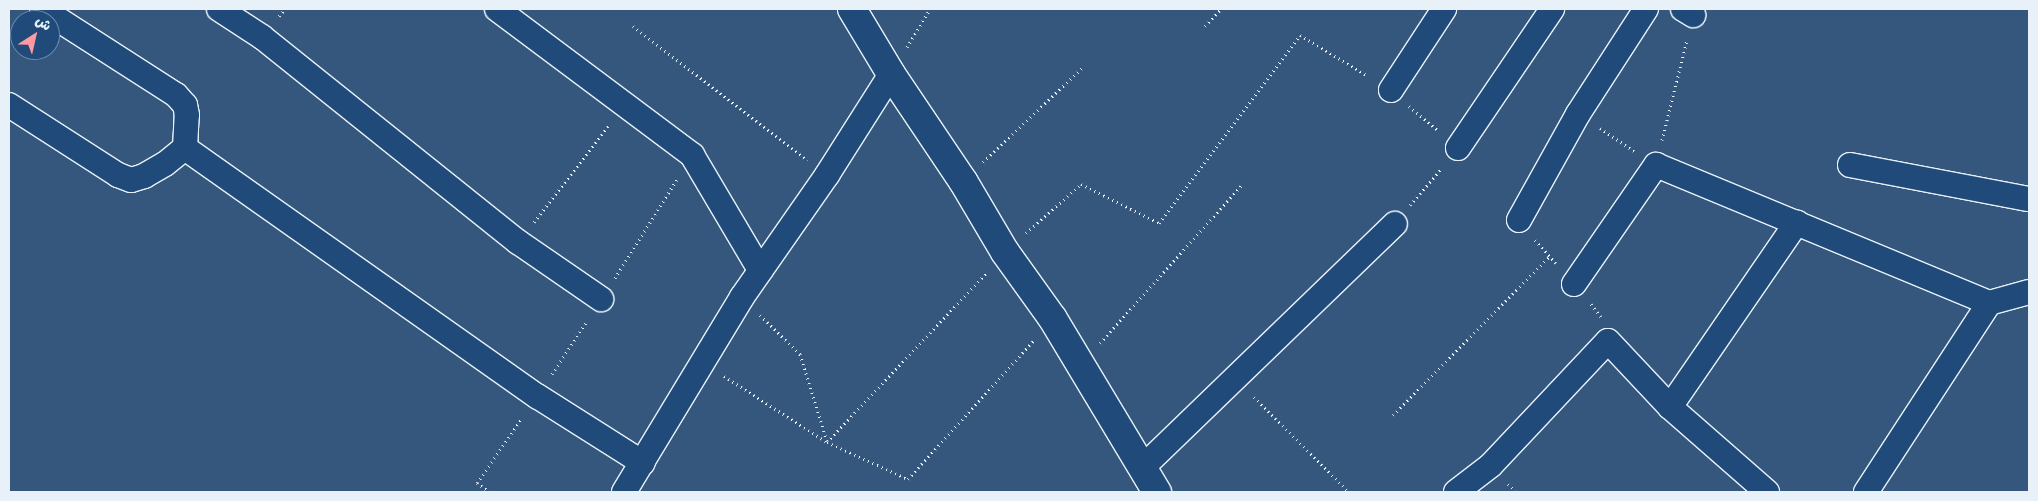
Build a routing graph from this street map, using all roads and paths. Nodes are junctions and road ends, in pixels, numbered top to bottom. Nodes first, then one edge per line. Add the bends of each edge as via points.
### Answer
1 (42, 9) edge
2 (219, 9) edge
3 (497, 9) edge
4 (852, 9) edge
5 (930, 9) edge
6 (1220, 9) edge
7 (1444, 9) edge
8 (1552, 9) edge
9 (1646, 9) edge
10 (1688, 12) edge
11 (633, 26) dead end
12 (1205, 26) dead end
13 (1084, 66) dead end
14 (891, 74) junction
15 (1391, 90) junction
16 (9, 105) edge
17 (625, 105) junction
18 (1578, 114) junction
19 (185, 148) junction
20 (1458, 148) junction
21 (692, 156) junction
22 (1656, 165) junction
23 (1850, 165) dead end
24 (827, 175) junction
25 (962, 182) junction
26 (1242, 186) dead end
27 (2029, 200) edge
28 (1519, 220) dead end
29 (1797, 222) junction
30 (1395, 224) joint
31 (518, 242) junction
32 (1005, 252) junction
33 (1549, 257) dead end
34 (760, 270) junction
35 (1574, 284) joint
36 (2029, 292) edge
37 (742, 297) junction
38 (601, 299) junction
39 (1989, 303) junction
40 (1053, 319) junction
41 (1608, 341) junction
42 (702, 362) junction
43 (1080, 364) junction
44 (1236, 379) junction
45 (537, 396) junction
46 (1670, 407) junction
47 (1393, 415) dead end
48 (827, 442) junction
49 (643, 463) junction
50 (1143, 467) junction
51 (490, 492) edge
52 (624, 492) edge
53 (1157, 492) edge
54 (1349, 492) edge
55 (1456, 492) edge
56 (1767, 492) edge
57 (1866, 492) edge

1 - 19 street via 176,95 185,105 187,115
2 - 31 street via 262,37
3 - 17 street
4 - 14 street
5 - 14 path
6 - 12 path
7 - 15 street
8 - 20 street
9 - 18 street
10 - 22 path
11 - 24 path
13 - 25 path
14 - 24 street
14 - 25 street
15 - 20 path
15 - 32 path via 1300,35 1159,223 1081,184
16 - 19 street via 130,180 165,164
17 - 21 street
17 - 31 path
18 - 22 path
18 - 28 street
19 - 45 street
20 - 30 path
21 - 34 street
21 - 38 path
22 - 29 street
22 - 35 street
23 - 27 street
24 - 34 street
25 - 32 street
26 - 43 path
29 - 39 street
29 - 46 street
30 - 44 street
31 - 38 street
32 - 40 street
32 - 48 path
33 - 47 path
34 - 37 street
35 - 41 path via 1604,320
36 - 39 street
37 - 42 street
37 - 48 path via 800,354
38 - 45 path
39 - 57 street
40 - 43 street
40 - 48 path via 908,479
41 - 46 street
41 - 55 street via 1491,465
42 - 48 path
42 - 49 street
43 - 50 street
44 - 50 street
44 - 54 path
45 - 49 street
45 - 51 path via 477,483
46 - 56 street
49 - 52 street
50 - 53 street

